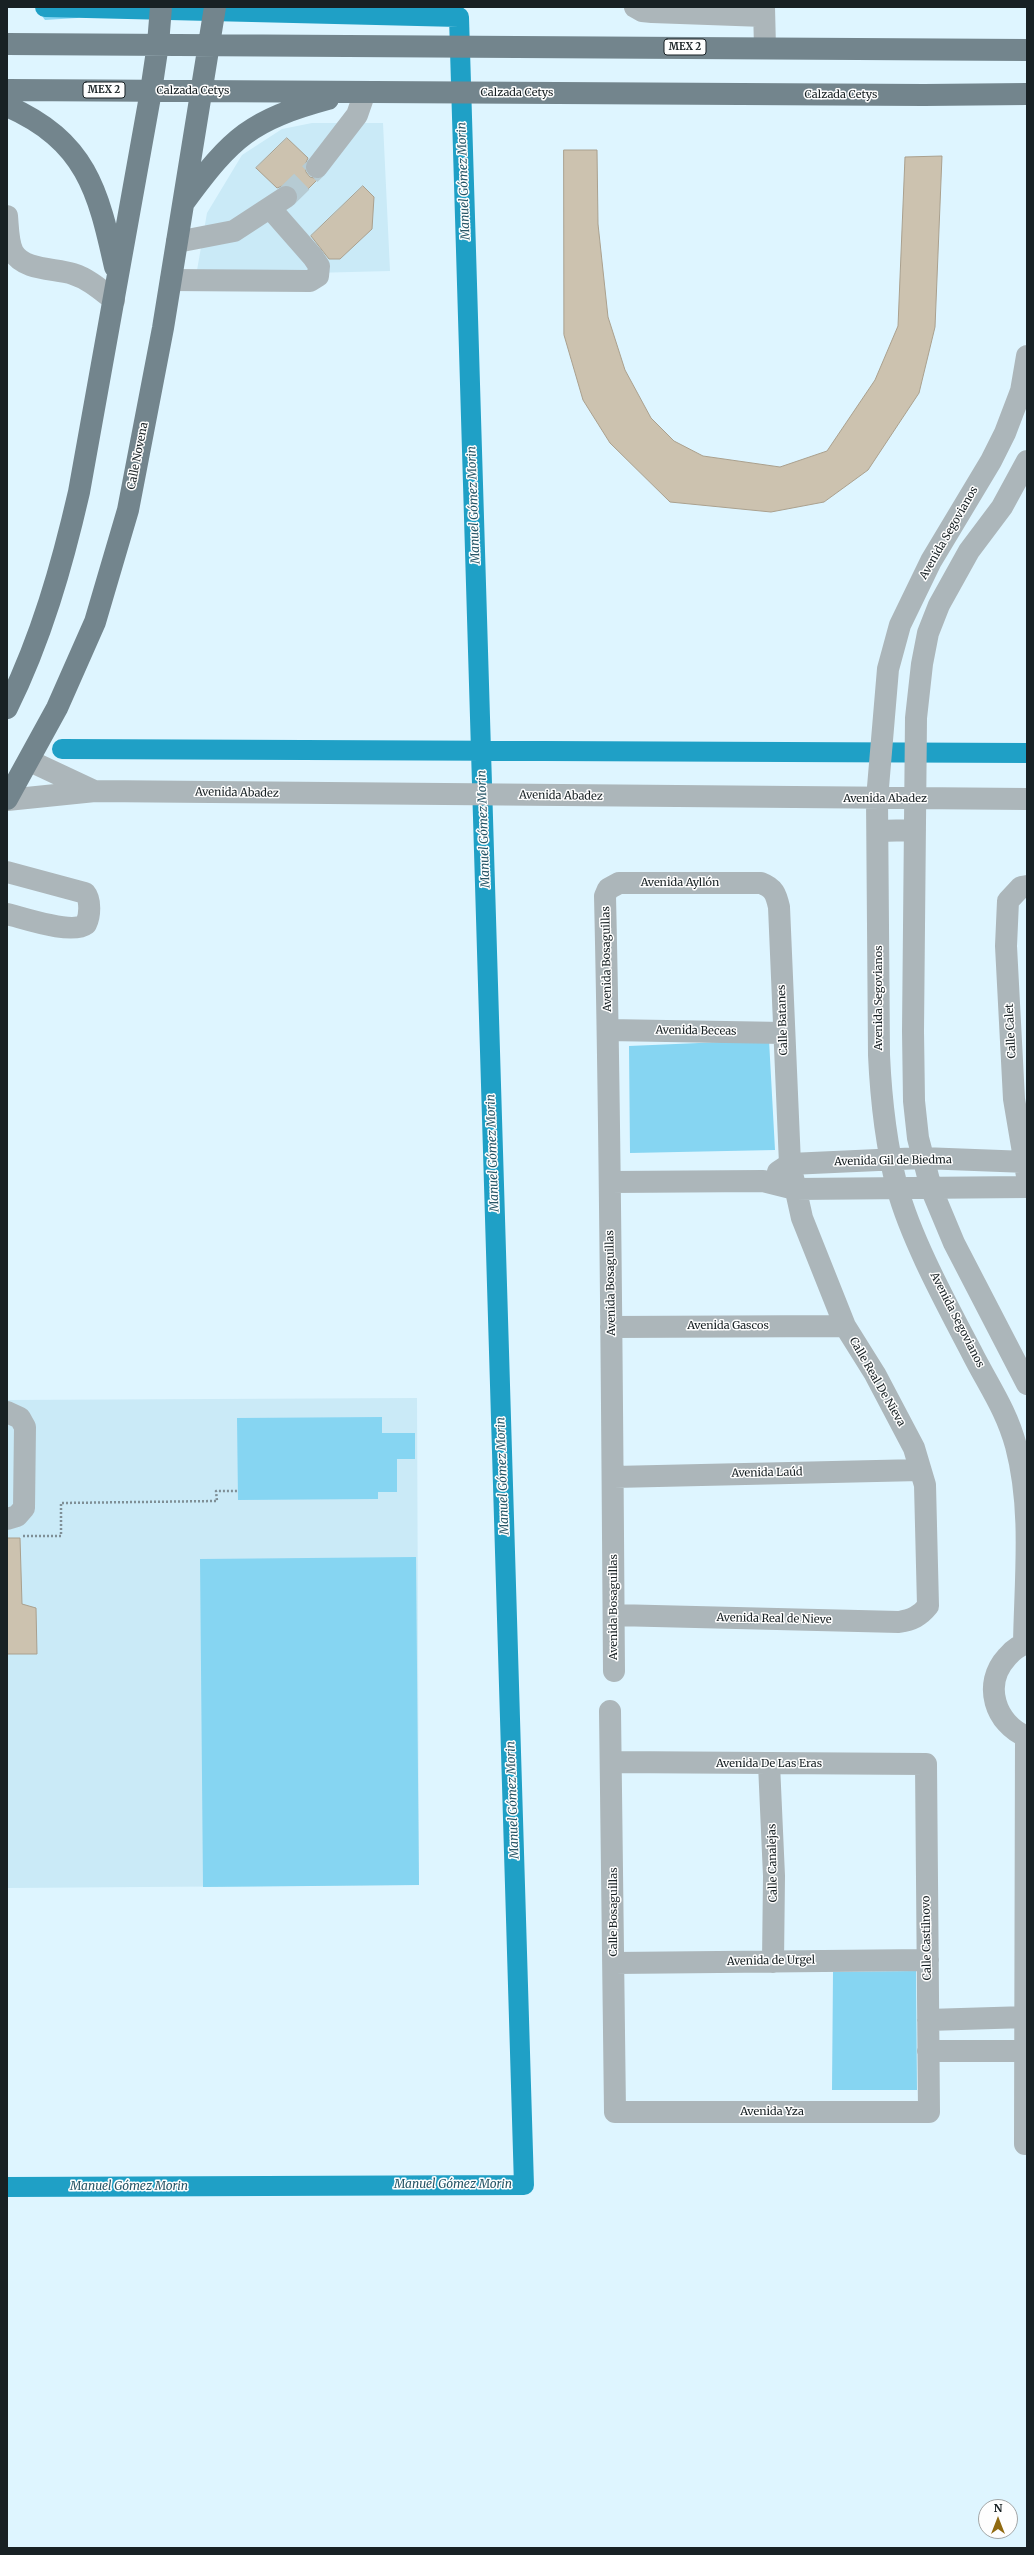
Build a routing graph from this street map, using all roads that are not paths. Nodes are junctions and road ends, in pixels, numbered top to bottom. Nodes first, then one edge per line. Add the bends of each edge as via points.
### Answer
1 (160, 7) edge
2 (215, 7) edge
3 (636, 7) edge
4 (764, 11) edge
5 (7, 44) edge
6 (158, 44) junction
7 (208, 44) junction
8 (765, 48) junction
9 (1027, 50) edge
10 (7, 90) edge
11 (150, 91) junction
12 (201, 91) junction
13 (360, 92) junction
14 (1027, 94) edge
15 (7, 106) edge
16 (317, 167) tunnel mouth
17 (182, 205) junction
18 (7, 216) edge
19 (177, 242) junction
20 (118, 277) junction
21 (171, 280) junction
22 (114, 300) junction
23 (1027, 356) edge
24 (1027, 461) edge
25 (7, 706) edge
26 (917, 714) junction
27 (883, 717) junction
28 (30, 761) junction
29 (877, 789) junction
30 (915, 790) junction
31 (95, 791) junction
32 (1027, 799) edge
33 (7, 800) edge
34 (915, 830) junction
35 (878, 831) junction
36 (7, 872) edge
37 (879, 877) junction
38 (914, 877) junction
39 (761, 884) joint
40 (1027, 886) edge
41 (605, 896) joint
42 (7, 914) edge
43 (608, 1030) junction
44 (784, 1032) junction
45 (1020, 1039) edge
46 (922, 1158) junction
47 (891, 1159) junction
48 (790, 1164) junction
49 (1026, 1167) edge
50 (763, 1181) junction
51 (610, 1182) junction
52 (1027, 1187) edge
53 (898, 1188) junction
54 (931, 1188) junction
55 (795, 1189) junction
56 (845, 1326) junction
57 (611, 1327) junction
58 (1027, 1384) edge
59 (7, 1412) edge
60 (16, 1448) edge
61 (920, 1470) junction
62 (614, 1477) junction
63 (16, 1483) edge
64 (11, 1528) edge
65 (928, 1606) joint
66 (614, 1616) junction
67 (1026, 1644) edge
68 (614, 1671) dead end
69 (610, 1711) dead end
70 (1026, 1737) edge
71 (612, 1762) junction
72 (769, 1764) junction
73 (926, 1764) joint
74 (928, 1960) junction
75 (773, 1962) junction
76 (614, 1963) junction
77 (1026, 2017) edge
78 (928, 2020) junction
79 (928, 2051) junction
80 (1026, 2051) edge
81 (616, 2112) joint
82 (929, 2112) joint
83 (1025, 2144) dead end

1 - 6 main road
2 - 7 main road, Calle Novena
3 - 4 street via 642,11 652,12
4 - 8 street
5 - 6 main road, MEX 2
6 - 7 main road, MEX 2
6 - 11 main road
7 - 8 main road, MEX 2
7 - 12 main road, Calle Novena
8 - 9 main road, MEX 2
10 - 11 main road, Calzada Cetys / MEX 2
11 - 12 main road, Calzada Cetys / MEX 2
11 - 20 main road
12 - 13 main road, Calzada Cetys / MEX 2
12 - 17 main road, Calle Novena
13 - 14 main road, Calzada Cetys / MEX 2
13 - 16 street via 357,115
13 - 17 main road via 291,109 263,121 232,142
15 - 20 main road via 49,130 74,153 89,175 107,230
17 - 19 main road, Calle Novena
18 - 22 street via 12,251 16,256 36,266 72,274 94,284
19 - 21 main road, Calle Novena
19 - 21 street via 234,231 278,202 319,266 318,276 310,281
20 - 22 main road
21 - 28 main road, Calle Novena via 125,518 95,622 57,708
22 - 25 main road via 66,549 43,625
23 - 27 street, Avenida Segovianos via 1021,391 1006,433 992,461 930,561 900,625 888,669
24 - 26 street via 1002,507 969,551 939,605 928,633
26 - 27 street
26 - 30 street
27 - 29 street, Avenida Segovianos
28 - 31 street, Avenida Abadez
28 - 33 main road, Calle Novena
29 - 30 street, Avenida Abadez
29 - 31 street, Avenida Abadez
29 - 35 street, Avenida Segovianos
30 - 32 street, Avenida Abadez
30 - 34 street
31 - 33 street, Avenida Abadez
34 - 35 street
34 - 38 street
35 - 37 street, Avenida Segovianos
36 - 42 street via 85,893 88,897 88,919 86,924 77,928
37 - 38 street
37 - 47 street, Avenida Segovianos via 879,1055 881,1096
38 - 46 street via 914,1100
39 - 41 street, Avenida Ayllón via 619,883 608,889
39 - 44 street, Calle Batanes via 770,886 776,894 779,907
40 - 45 street, Calle Calet via 1021,887 1008,901 1006,946
41 - 43 street, Avenida Bosaguillas
43 - 44 street, Avenida Beceas
43 - 51 street, Avenida Bosaguillas
44 - 48 street, Calle Batanes
45 - 49 street, Calle Calet via 1014,1099
46 - 47 street, Avenida Gil de Biedma
46 - 49 street, Avenida Gil de Biedma
46 - 54 street
47 - 48 street, Avenida Gil de Biedma
47 - 53 street, Avenida Segovianos
48 - 50 street, Avenida Gil de Biedma
48 - 55 street, Calle Real De Nieva
50 - 51 street
50 - 55 street
51 - 57 street, Avenida Bosaguillas
52 - 54 street
53 - 54 street
53 - 55 street
53 - 67 street, Avenida Segovianos via 920,1246 971,1353 1006,1414 1016,1446 1023,1479 1025,1511
54 - 58 street via 954,1243
55 - 56 street, Calle Real De Nieva via 817,1260
56 - 57 street, Avenida Gascos
56 - 61 street, Calle Real De Nieva via 875,1374 914,1448
57 - 62 street, Avenida Bosaguillas
59 - 60 street via 20,1418 25,1427
60 - 63 street
61 - 62 street, Avenida Laúd
61 - 65 street, Calle Real De Nieva via 925,1485
62 - 66 street, Avenida Bosaguillas
63 - 64 street via 24,1508
65 - 66 street, Avenida Real de Nieve via 912,1620 899,1622
66 - 68 street, Avenida Bosaguillas
67 - 70 street via 1012,1652 1001,1663 995,1676 993,1691 995,1706 1002,1719 1013,1730
69 - 71 street, Calle Bosaguillas
70 - 77 street
71 - 72 street, Avenida De Las Eras
71 - 76 street, Calle Bosaguillas
72 - 73 street, Avenida De Las Eras
72 - 75 street, Calle Canalejas via 774,1876
73 - 74 street, Calle Castilnovo
74 - 75 street, Avenida de Urgel via 844,1959
74 - 78 street, Calle Castilnovo
75 - 76 street, Avenida de Urgel
76 - 81 street, Calle Bosaguillas
77 - 78 street
77 - 80 street
78 - 79 street, Calle Castilnovo
79 - 80 street
79 - 82 street, Calle Castilnovo
80 - 83 street
81 - 82 street, Avenida Yza

